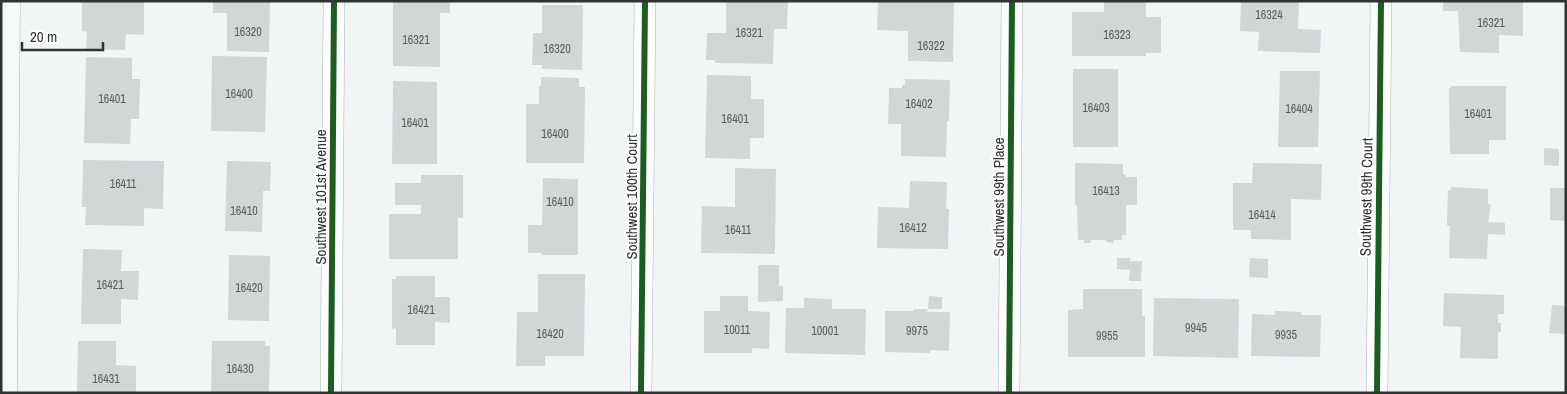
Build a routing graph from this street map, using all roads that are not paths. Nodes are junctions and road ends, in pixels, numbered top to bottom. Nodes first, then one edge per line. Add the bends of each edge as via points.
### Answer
1 (6, 1) edge
2 (334, 1) edge
3 (644, 1) edge
4 (1012, 1) edge
5 (1380, 1) edge
6 (3, 190) edge
7 (3, 393) edge
8 (331, 393) edge
9 (641, 393) edge
10 (1009, 393) edge
11 (1377, 393) edge

1 - 6 street
2 - 8 street, Southwest 101st Avenue
3 - 9 street, Southwest 100th Court
4 - 10 street, Southwest 99th Place
5 - 11 street, Southwest 99th Court
6 - 7 street

